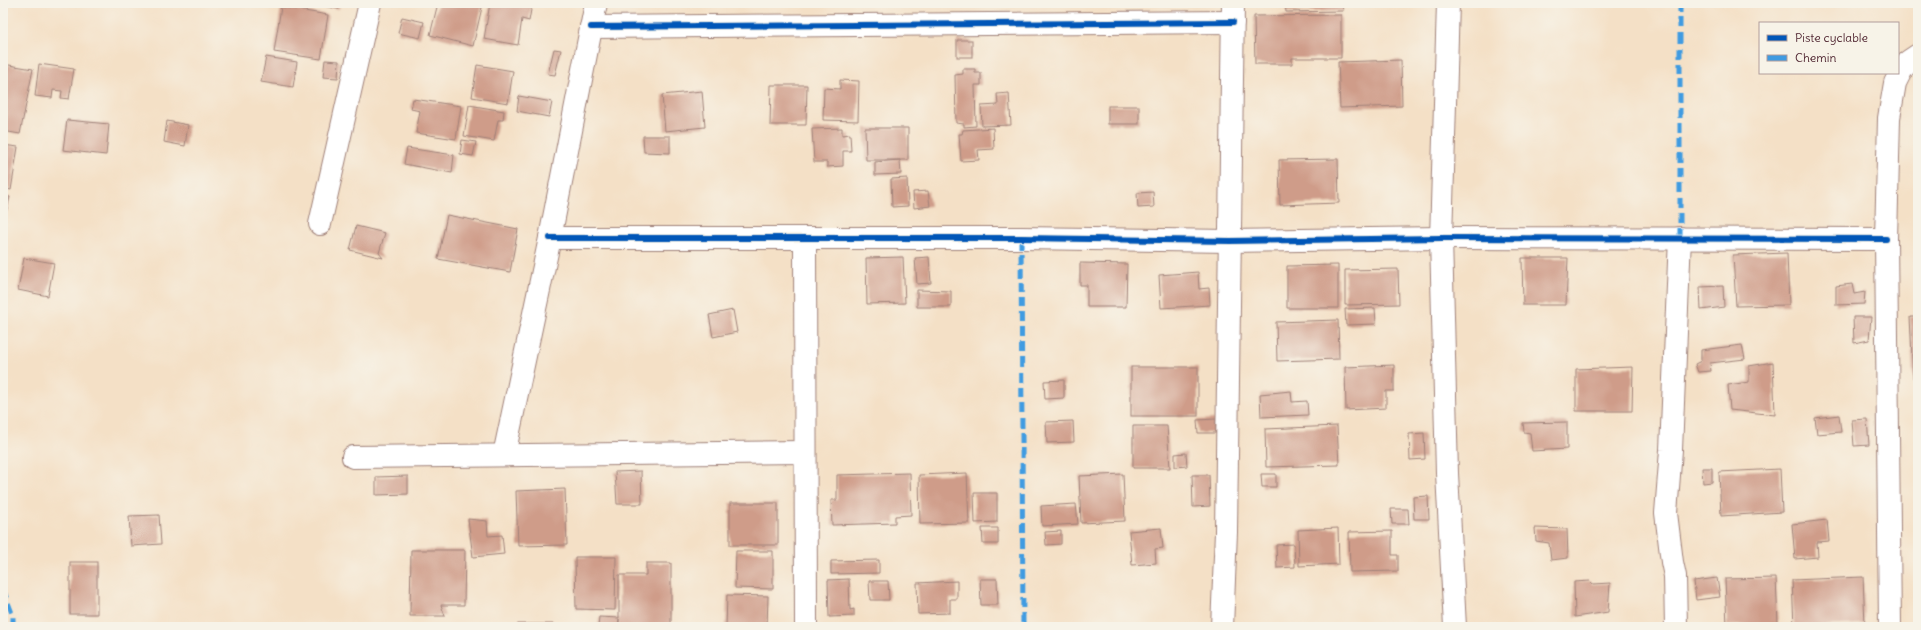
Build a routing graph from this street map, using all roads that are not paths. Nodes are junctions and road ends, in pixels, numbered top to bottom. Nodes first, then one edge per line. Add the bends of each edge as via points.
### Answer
1 (370, 3) edge
2 (596, 3) edge
3 (1448, 3) edge
4 (1233, 12) edge
5 (591, 27) junction
6 (1918, 55) edge
7 (320, 224) dead end
8 (550, 238) junction
9 (805, 238) junction
10 (1441, 238) junction
11 (1680, 238) junction
12 (1886, 239) junction
13 (1230, 241) junction
14 (806, 452) junction
15 (504, 455) junction
16 (353, 457) dead end
17 (806, 627) edge
18 (1222, 627) edge
19 (1455, 627) edge
20 (1676, 627) edge
21 (1890, 627) edge

1 - 7 street
2 - 5 street
3 - 10 street
4 - 5 street
4 - 13 street
5 - 8 street
6 - 12 street via 1901,71 1892,96 1889,118
8 - 9 street
8 - 15 street
9 - 13 street
9 - 14 street
10 - 11 street
10 - 13 street
10 - 19 street via 1447,473
11 - 12 street
11 - 20 street via 1666,514 1675,576
12 - 21 street
13 - 18 street via 1226,532
14 - 15 street
14 - 17 street
15 - 16 street

